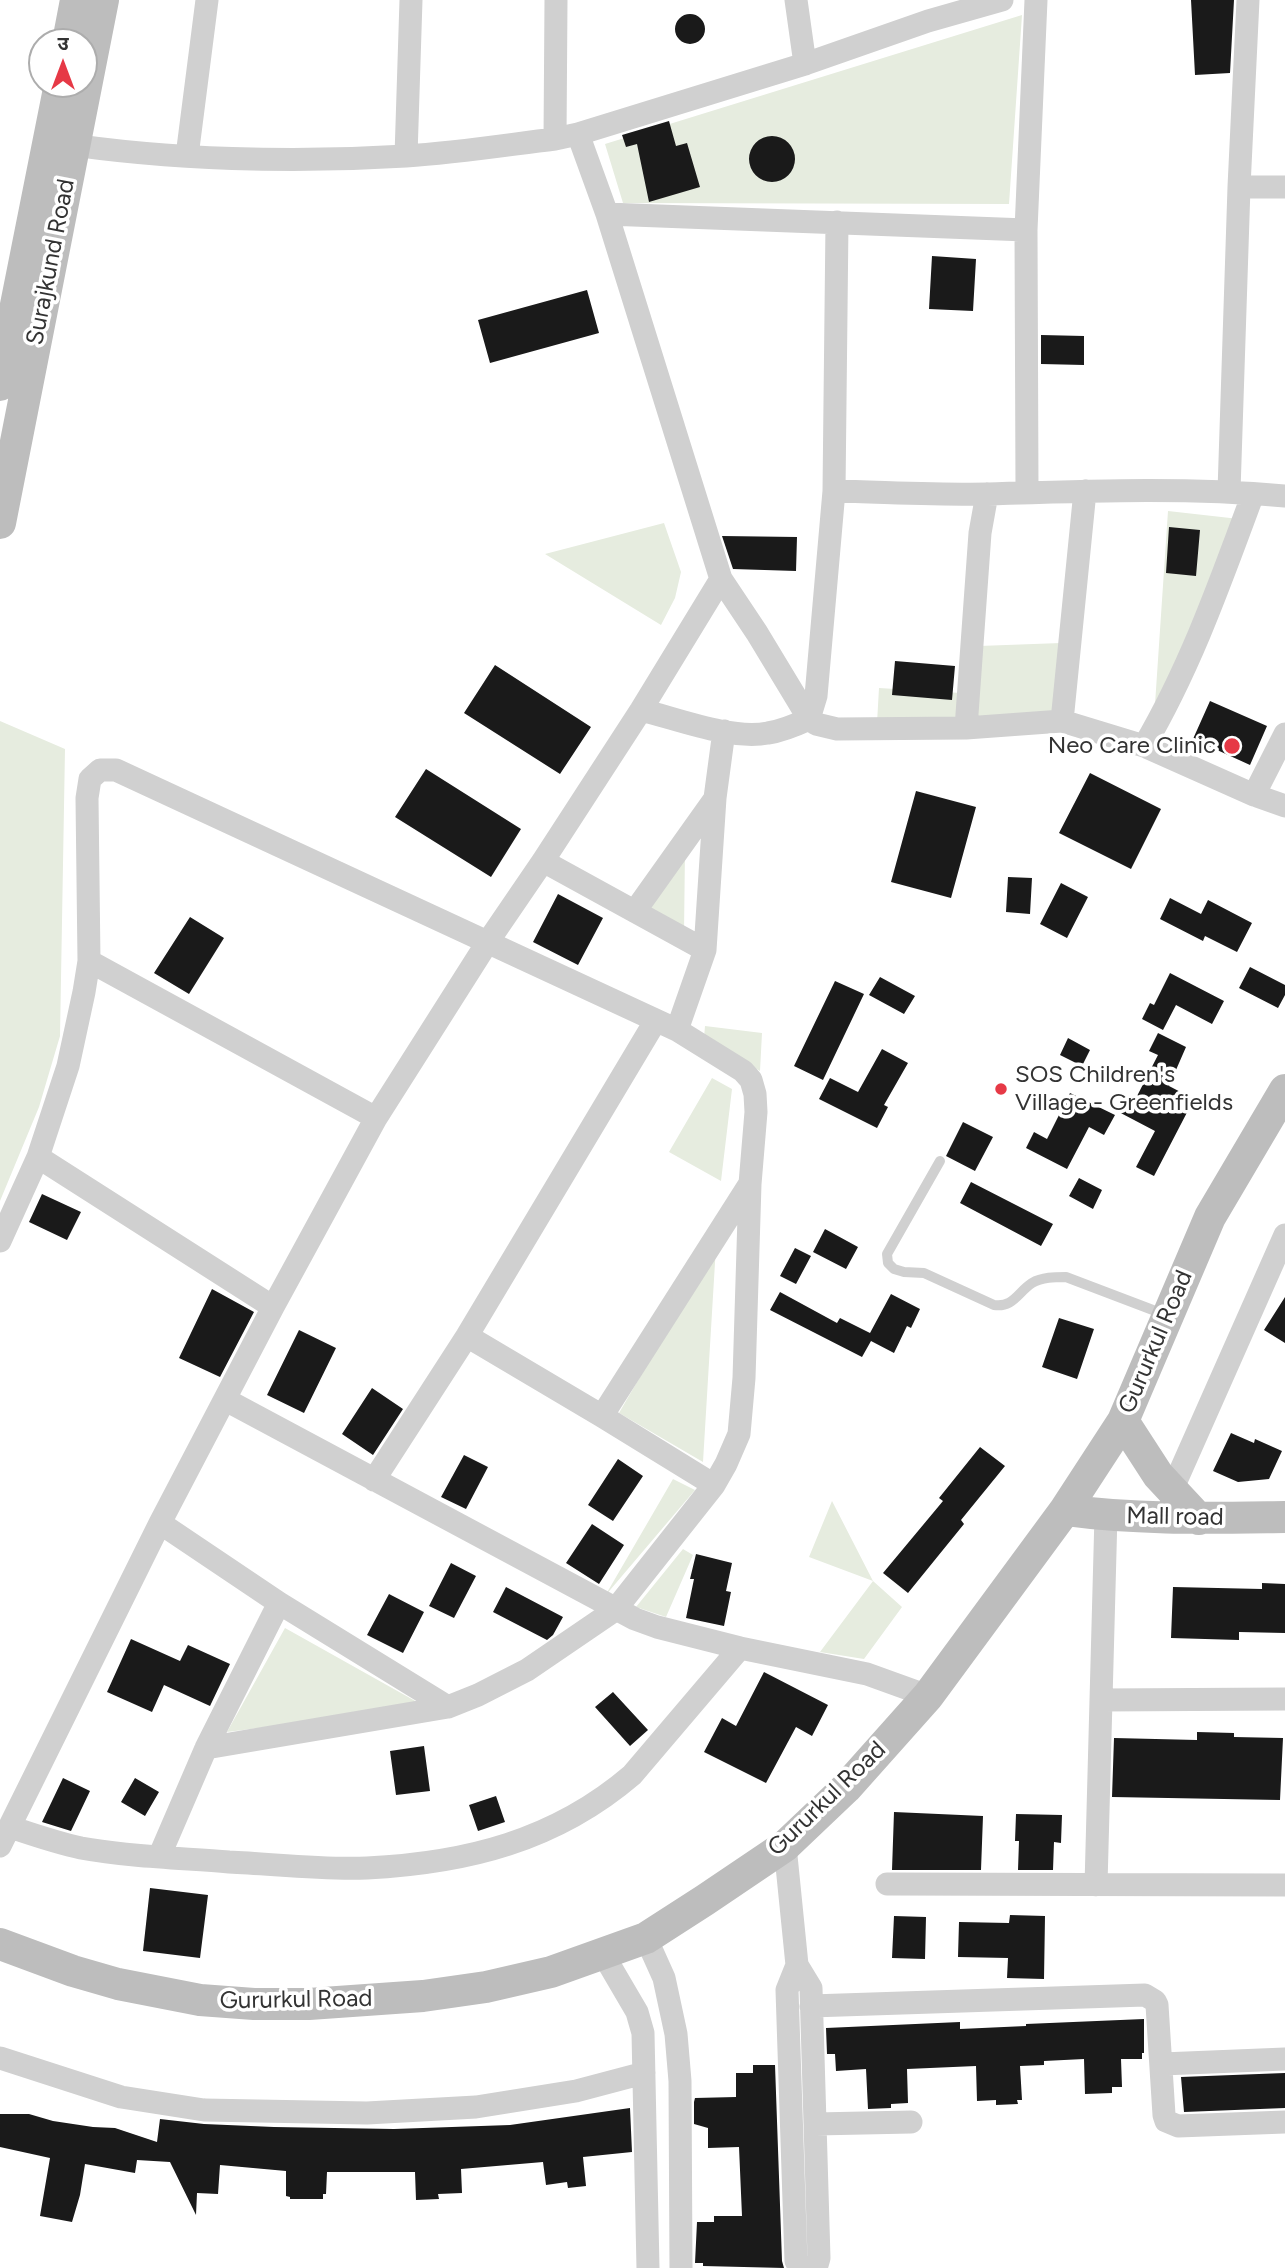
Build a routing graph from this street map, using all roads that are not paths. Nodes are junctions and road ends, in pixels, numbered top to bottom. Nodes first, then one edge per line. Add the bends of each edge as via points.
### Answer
1 (76, 0) edge
2 (103, 0) edge
3 (207, 0) edge
4 (411, 0) edge
5 (556, 0) edge
6 (796, 0) edge
7 (1002, 0) edge
8 (1036, 0) edge
9 (1248, 0) edge
10 (928, 10) edge
11 (71, 28) edge
12 (805, 64) junction
13 (60, 98) edge
14 (578, 134) junction
15 (555, 139) junction
16 (61, 144) junction
17 (187, 156) junction
18 (406, 156) junction
19 (1239, 187) junction
20 (1285, 187) edge
21 (607, 214) junction
22 (838, 222) junction
23 (1026, 230) junction
24 (0, 385) edge
25 (834, 491) junction
26 (1027, 491) junction
27 (1085, 491) junction
28 (1229, 491) junction
29 (987, 494) junction
30 (1253, 494) junction
31 (1285, 496) edge
32 (0, 523) edge
33 (721, 579) junction
34 (641, 710) junction
35 (809, 719) junction
36 (1062, 721) junction
37 (966, 728) junction
38 (724, 731) junction
39 (1285, 734) edge
40 (1144, 746) junction
41 (1254, 795) junction
42 (715, 798) junction
43 (1285, 806) edge
44 (543, 861) junction
45 (635, 911) junction
46 (487, 943) junction
47 (705, 950) junction
48 (89, 961) junction
49 (666, 1025) junction
50 (1285, 1090) edge
51 (376, 1118) junction
52 (38, 1157) junction
53 (940, 1161) dead end
54 (750, 1184) junction
55 (1285, 1235) edge
56 (0, 1241) edge
57 (273, 1307) junction
58 (1168, 1316) junction
59 (467, 1336) junction
60 (226, 1399) junction
61 (603, 1416) junction
62 (1123, 1421) junction
63 (374, 1480) junction
64 (714, 1485) junction
65 (1172, 1490) junction
66 (1065, 1510) junction
67 (1106, 1515) junction
68 (1285, 1517) edge
69 (1199, 1519) junction
70 (160, 1523) junction
71 (279, 1603) junction
72 (615, 1610) junction
73 (740, 1648) junction
74 (928, 1696) junction
75 (1285, 1699) edge
76 (1101, 1700) junction
77 (449, 1707) junction
78 (205, 1748) junction
79 (5, 1837) edge
80 (785, 1846) junction
81 (159, 1857) junction
82 (887, 1884) dead end
83 (1096, 1885) junction
84 (1285, 1885) edge
85 (646, 1938) junction
86 (0, 1944) edge
87 (603, 1954) junction
88 (797, 1965) junction
89 (811, 2006) junction
90 (0, 2058) edge
91 (1285, 2059) edge
92 (1162, 2064) junction
93 (644, 2073) junction
94 (911, 2122) dead end
95 (1285, 2122) edge
96 (816, 2124) junction
97 (648, 2268) edge
98 (681, 2268) edge

1 - 11 street
2 - 16 street, Surajkund Road
3 - 17 street
4 - 18 street
5 - 15 street
6 - 12 street
7 - 10 street
8 - 23 street
9 - 19 street
10 - 12 street
12 - 14 street
13 - 16 street, Surajkund Road
14 - 15 street
14 - 21 street
15 - 18 street
16 - 17 street
16 - 24 street, Surajkund Road
16 - 32 street, Surajkund Road
17 - 18 street
19 - 20 street
19 - 28 street
21 - 22 street
21 - 33 street
22 - 23 street
22 - 25 street
23 - 26 street
25 - 29 street
25 - 35 street via 816,696
26 - 27 street
26 - 29 street
27 - 28 street
27 - 36 street
28 - 30 street
29 - 37 street
30 - 31 street
30 - 40 street via 1210,611 1174,693
33 - 34 street
33 - 35 street
34 - 38 street
34 - 44 street
35 - 37 street via 838,730
35 - 38 street via 766,734
36 - 37 street
36 - 40 street
38 - 42 street
39 - 41 street
40 - 41 street
41 - 43 street
42 - 45 street
42 - 47 street
44 - 45 street
44 - 46 street
45 - 47 street
46 - 48 street via 108,769 94,773 87,798
46 - 49 street
46 - 51 street
47 - 49 street
48 - 51 street
48 - 52 street via 68,1066
49 - 54 street via 751,1080 756,1112
49 - 59 street
50 - 58 street, Gururkul Road via 1209,1217
51 - 57 street
52 - 56 street
52 - 57 street
53 - 58 lane via 887,1254 894,1269 924,1273 1003,1307 1032,1283 1066,1277
54 - 61 street
54 - 64 street via 742,1412 739,1434
55 - 65 street
57 - 60 street
58 - 62 street, Gururkul Road
59 - 61 street
59 - 63 street
60 - 63 street
60 - 70 street
61 - 64 street
62 - 65 street
62 - 66 street, Gururkul Road
63 - 72 street
64 - 72 street
65 - 69 street
66 - 67 street, Mall road
66 - 74 street, Gururkul Road
67 - 69 street, Mall road
67 - 76 street
68 - 69 street, Mall road
70 - 71 street
70 - 79 street
71 - 77 street
71 - 78 street
72 - 73 street
72 - 77 street via 527,1670
73 - 74 street via 867,1674
73 - 81 street via 632,1775 587,1809 511,1845 456,1859 368,1868
74 - 80 street, Gururkul Road via 846,1788
75 - 76 street
76 - 83 street
77 - 78 street
78 - 81 street
79 - 81 street
80 - 85 street, Gururkul Road
80 - 88 street
82 - 83 street
83 - 84 street
85 - 87 street, Gururkul Road
85 - 98 street via 664,1978 676,2034
86 - 87 street, Gururkul Road via 118,1984 200,2000 254,2004 423,1996 486,1987
87 - 93 street via 638,2012
88 - 89 street via 811,1988
88 - 96 street via 787,1990 796,2261 805,2268 819,2262
89 - 92 street via 1145,1995 1157,2006
89 - 96 street
90 - 93 street via 121,2097 217,2110 367,2113 477,2108 576,2091
91 - 92 street
92 - 95 street via 1164,2115 1171,2125
93 - 97 street
94 - 96 street

